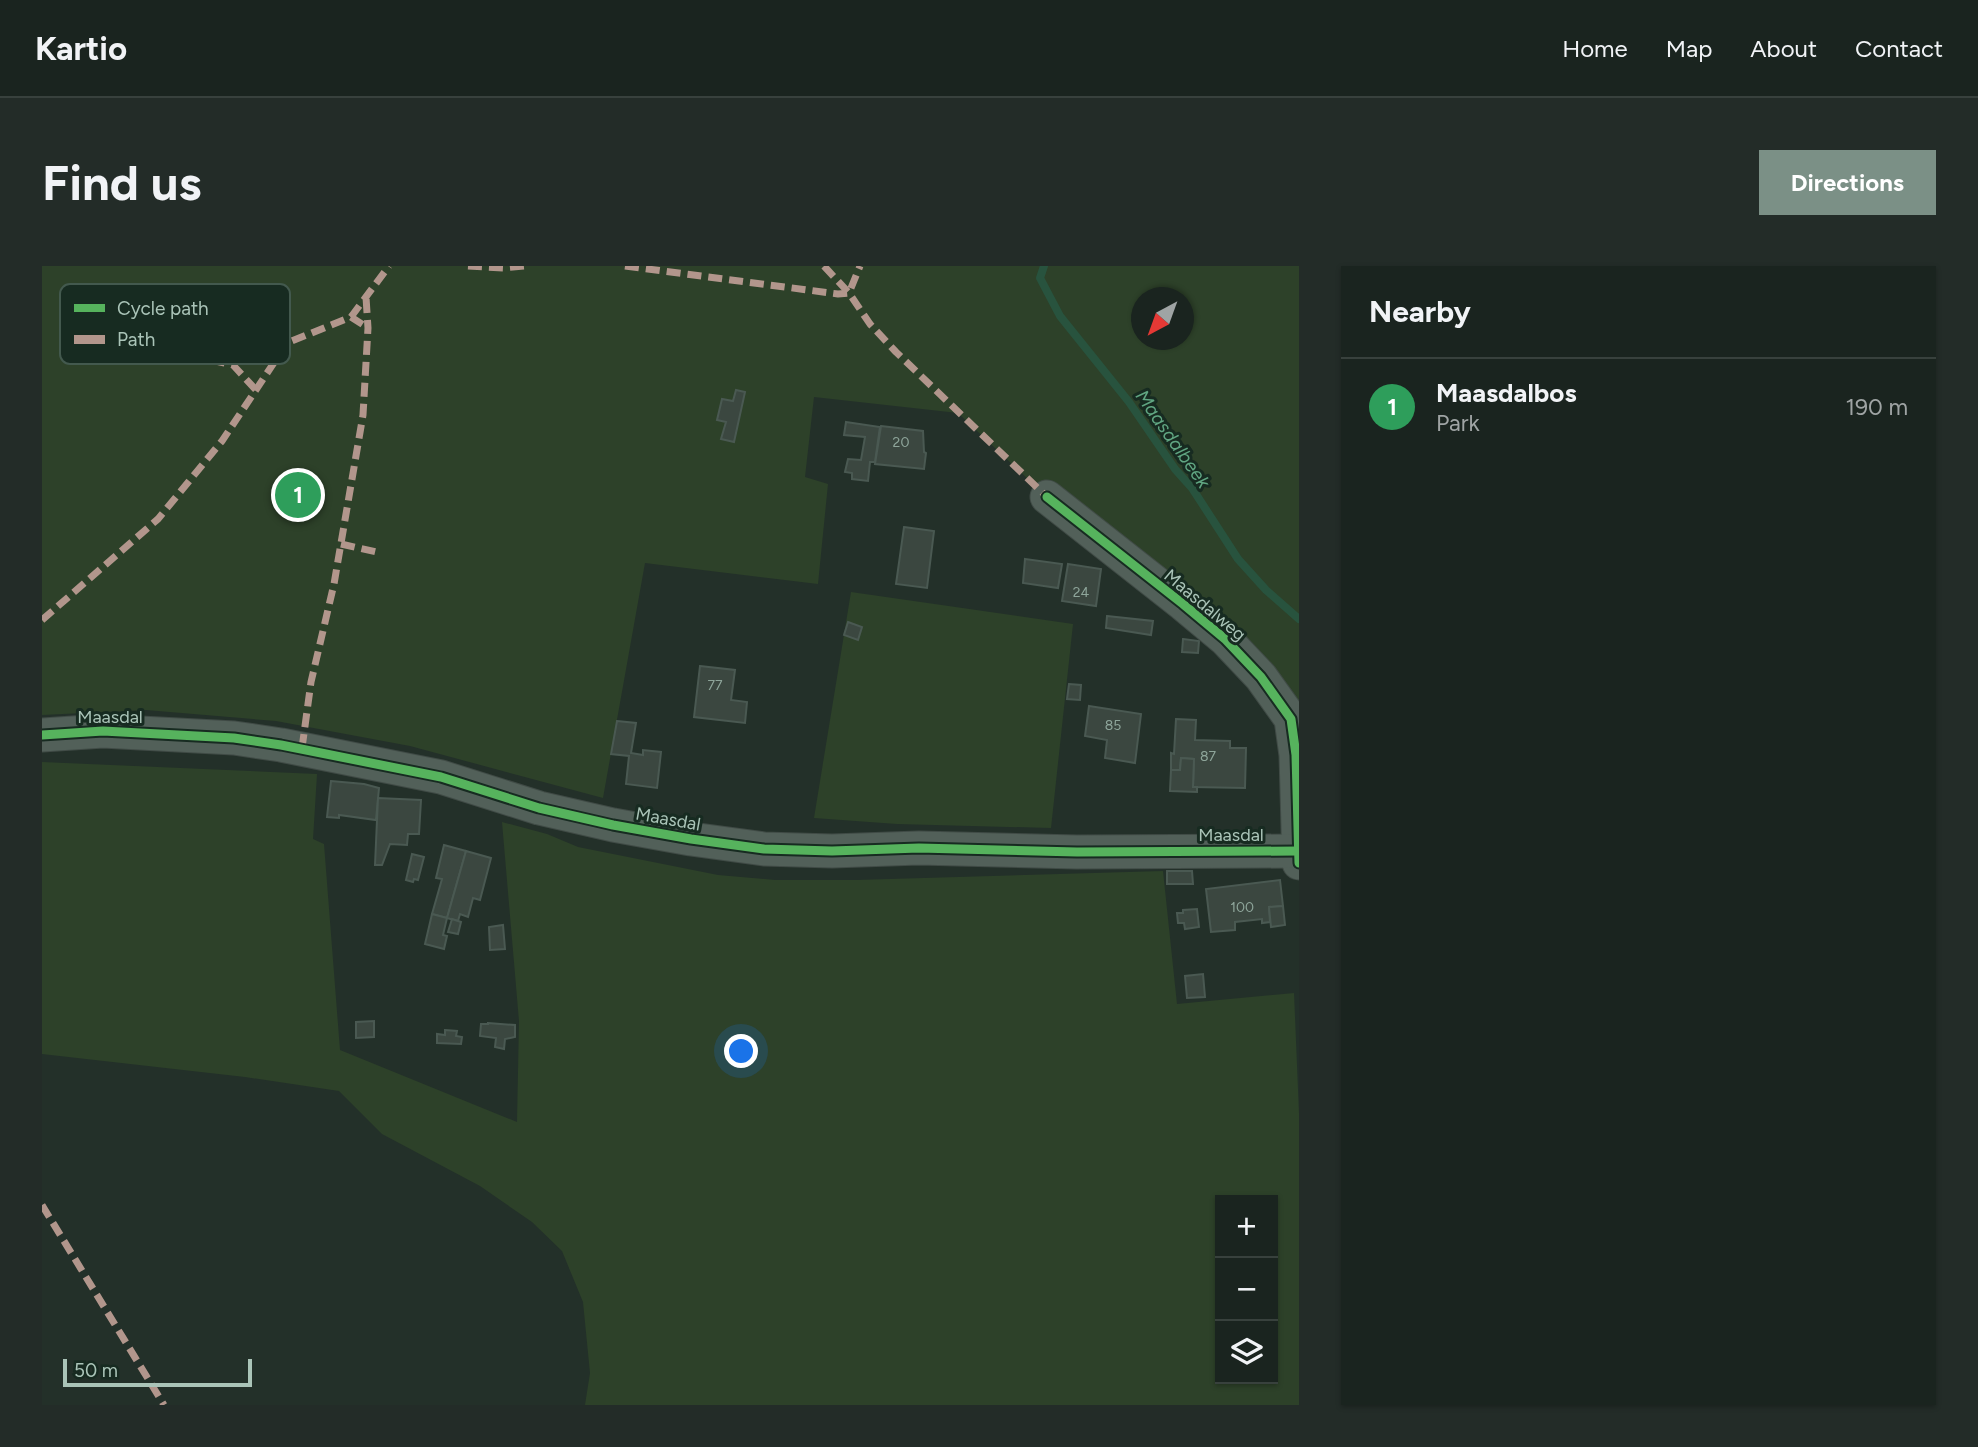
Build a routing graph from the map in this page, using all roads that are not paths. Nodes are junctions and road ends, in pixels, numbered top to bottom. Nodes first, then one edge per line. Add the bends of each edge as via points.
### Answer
1 (1047, 498) dead end
2 (42, 734) edge
3 (1298, 855) edge

1 - 3 street, Maasdalweg via 1225,639 1261,677 1291,719
2 - 3 street, Maasdal via 148,733 281,745 441,777 539,808 613,825 764,849

